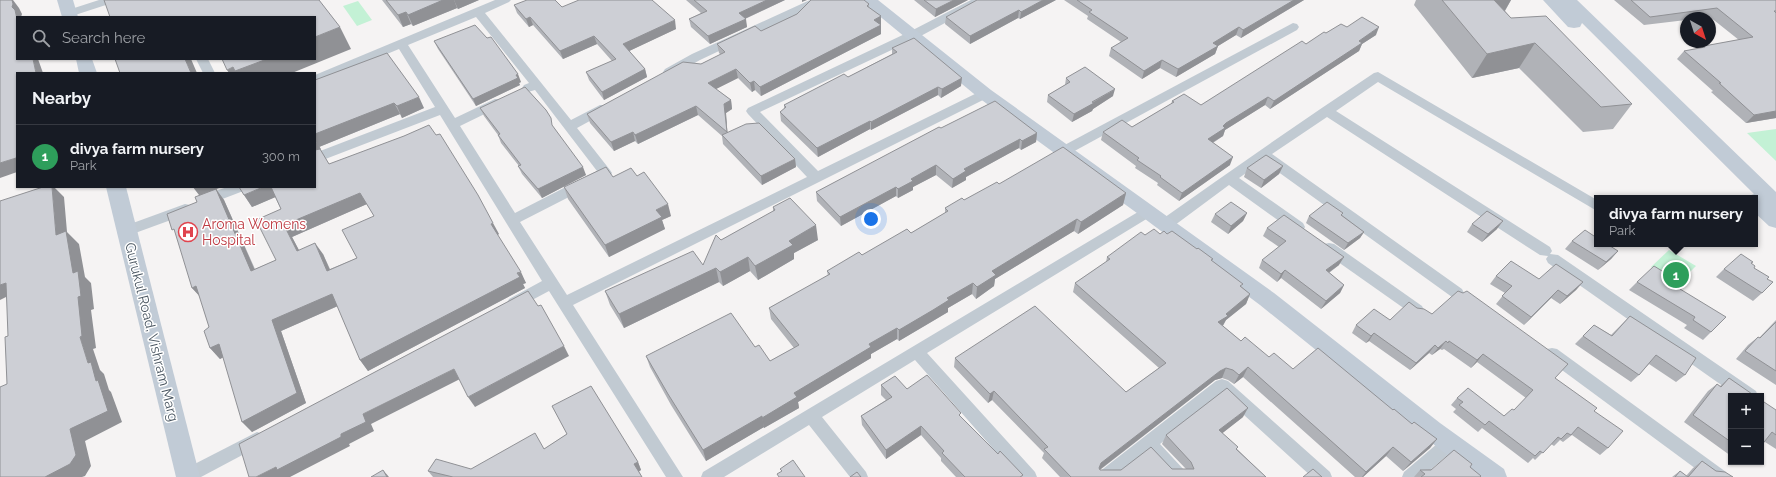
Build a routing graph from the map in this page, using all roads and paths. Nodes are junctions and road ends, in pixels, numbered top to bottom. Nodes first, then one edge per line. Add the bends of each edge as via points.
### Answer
1 (55, 0) edge
2 (111, 0) edge
3 (819, 0) edge
4 (868, 0) edge
5 (980, 0) edge
6 (1551, 0) edge
7 (1568, 0) edge
8 (502, 1) edge
9 (477, 11) junction
10 (66, 12) edge
11 (1293, 27) dead end
12 (913, 35) junction
13 (402, 44) junction
14 (74, 60) edge
15 (84, 60) edge
16 (202, 60) edge
17 (78, 72) edge
18 (88, 72) edge
19 (208, 72) edge
20 (656, 79) edge
21 (316, 80) edge
22 (537, 84) junction
23 (985, 94) junction
24 (616, 101) edge
25 (442, 109) junction
26 (1326, 110) junction
27 (452, 124) junction
28 (569, 127) junction
29 (1064, 151) junction
30 (1263, 154) junction
31 (316, 158) edge
32 (816, 178) junction
33 (1229, 178) junction
34 (102, 188) edge
35 (116, 188) edge
36 (238, 188) edge
37 (1749, 195) edge
38 (1594, 204) edge
39 (1758, 204) edge
40 (1776, 204) edge
41 (1148, 211) junction
42 (512, 220) junction
43 (1776, 221) edge
44 (1166, 224) junction
45 (127, 231) junction
46 (552, 283) junction
47 (1457, 292) edge
48 (564, 303) junction
49 (502, 309) edge
50 (1417, 310) edge
51 (1542, 347) edge
52 (917, 352) junction
53 (1746, 393) edge
54 (812, 416) junction
55 (271, 432) edge
56 (1148, 443) junction
57 (1450, 443) junction
58 (183, 477) edge
59 (675, 477) edge
60 (709, 477) edge
61 (860, 477) edge
62 (1029, 477) edge
63 (1105, 477) edge
64 (1180, 477) edge
65 (1324, 477) edge
66 (1410, 477) edge
67 (1495, 477) edge
68 (1720, 477) edge

1 - 10 street
2 - 10 street
3 - 20 street via 696,57
4 - 12 street
5 - 12 street
6 - 37 street
7 - 40 street
8 - 9 street
9 - 13 street
9 - 22 street
11 - 29 street
12 - 23 street
12 - 32 street via 752,111
13 - 21 street
13 - 25 street
14 - 17 street
15 - 18 street
16 - 19 street
22 - 27 street
22 - 28 street
23 - 29 street
23 - 32 street
24 - 28 street
25 - 27 street
25 - 31 street
26 - 30 street
26 - 38 street via 1378,76
26 - 53 street via 1549,255
27 - 42 street
28 - 42 street via 605,173
29 - 41 street
30 - 33 street
30 - 47 street
32 - 48 street
33 - 44 street
33 - 50 street
34 - 58 street, Gurukul Road, Vishram Marg
35 - 45 street, Gurukul Road, Vishram Marg
36 - 45 street
39 - 43 street
41 - 44 street
41 - 52 street
42 - 46 street
44 - 57 street via 1267,299
45 - 58 street, Gurukul Road, Vishram Marg
46 - 48 street
46 - 49 street
48 - 59 street
51 - 68 street
52 - 54 street
52 - 62 street
54 - 60 street
54 - 61 street
55 - 58 street
56 - 63 street
56 - 64 street
56 - 65 street via 1222,386
57 - 66 street
57 - 67 street

